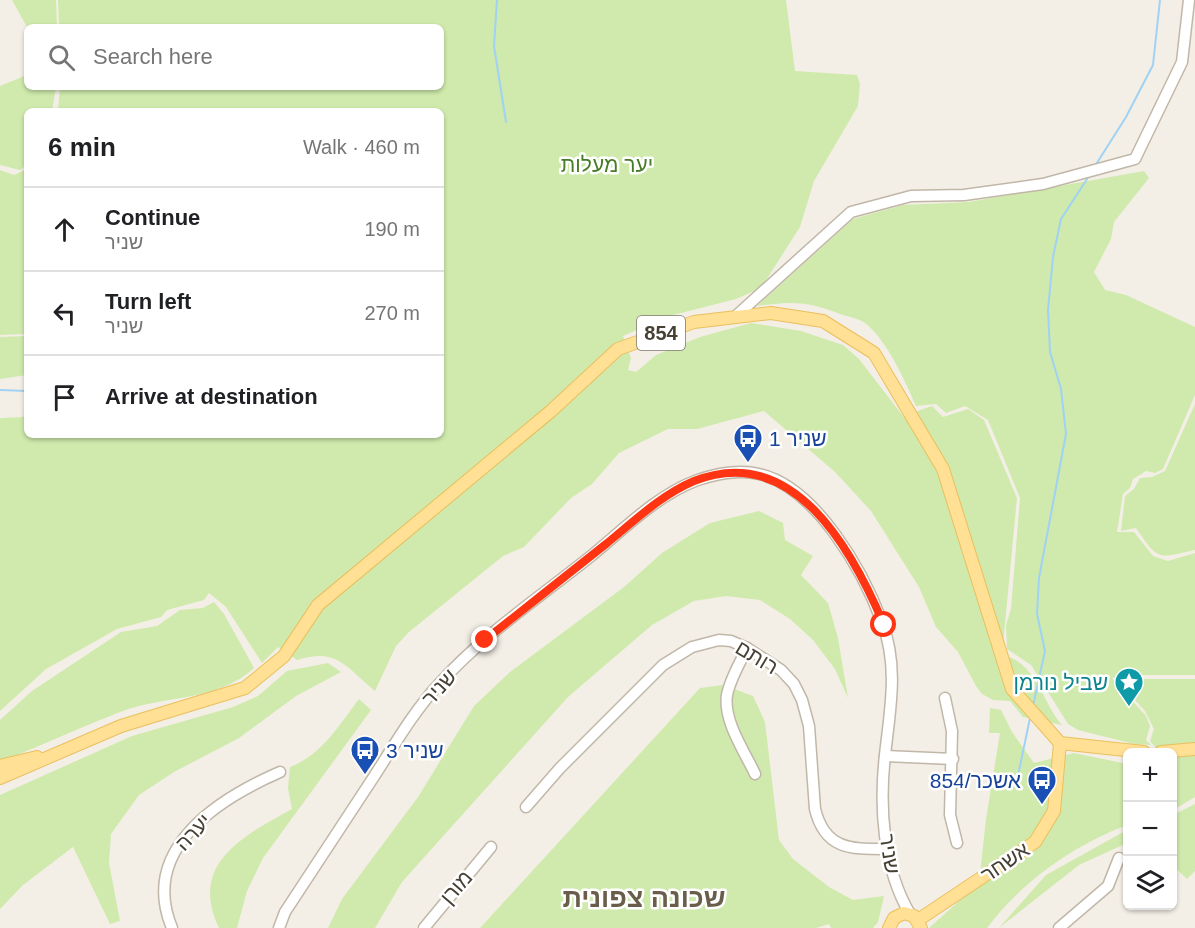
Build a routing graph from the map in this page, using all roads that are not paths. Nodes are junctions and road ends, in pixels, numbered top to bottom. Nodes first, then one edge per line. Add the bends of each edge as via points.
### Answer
1 (1189, 0) edge
2 (737, 315) junction
3 (747, 648) junction
4 (945, 698) dead end
5 (1060, 743) junction
6 (1195, 749) edge
7 (1123, 750) edge
8 (1177, 751) edge
9 (61, 752) junction
10 (885, 756) junction
11 (953, 759) junction
12 (0, 766) edge
13 (280, 772) dead end
14 (755, 774) dead end
15 (0, 778) edge
16 (526, 807) dead end
17 (957, 843) dead end
18 (491, 847) dead end
19 (887, 849) junction
20 (1119, 858) dead end
21 (897, 892) junction
22 (916, 921) edge
23 (892, 923) edge
24 (172, 928) edge
25 (279, 928) edge
26 (424, 928) edge
27 (1059, 928) edge

1 - 2 street via 1182,63 1135,159 1043,184 964,195 911,196 850,212
2 - 5 main road, 854 via 771,313 823,321 874,353 943,469 1012,689
2 - 9 main road, 854 via 694,322 618,349 552,411 318,605 284,656 245,688 120,726
3 - 14 street via 726,698 735,732
3 - 16 street, רותם via 719,640 677,655 560,768
3 - 19 street, רותם via 782,670 802,700 809,726 818,823 839,844 855,849
4 - 11 street
5 - 7 main road
5 - 22 main road, אשחר via 1054,811 1035,842
6 - 8 main road
9 - 12 main road, 854
9 - 15 main road, 854
10 - 11 street
10 - 19 street, שניר
10 - 25 street, שניר via 894,689 892,665 884,625 855,564 813,509 787,486 760,474 714,475 681,488 656,504 485,640 439,683 285,912
11 - 17 street via 950,815
13 - 24 street, יערה via 204,816 174,850 166,875 165,900
18 - 26 street, מורן
19 - 21 street, שניר
20 - 27 street via 1108,886
21 - 22 street, שניר
21 - 23 street, שניר
22 - 23 main road, אשחר via 904,913

